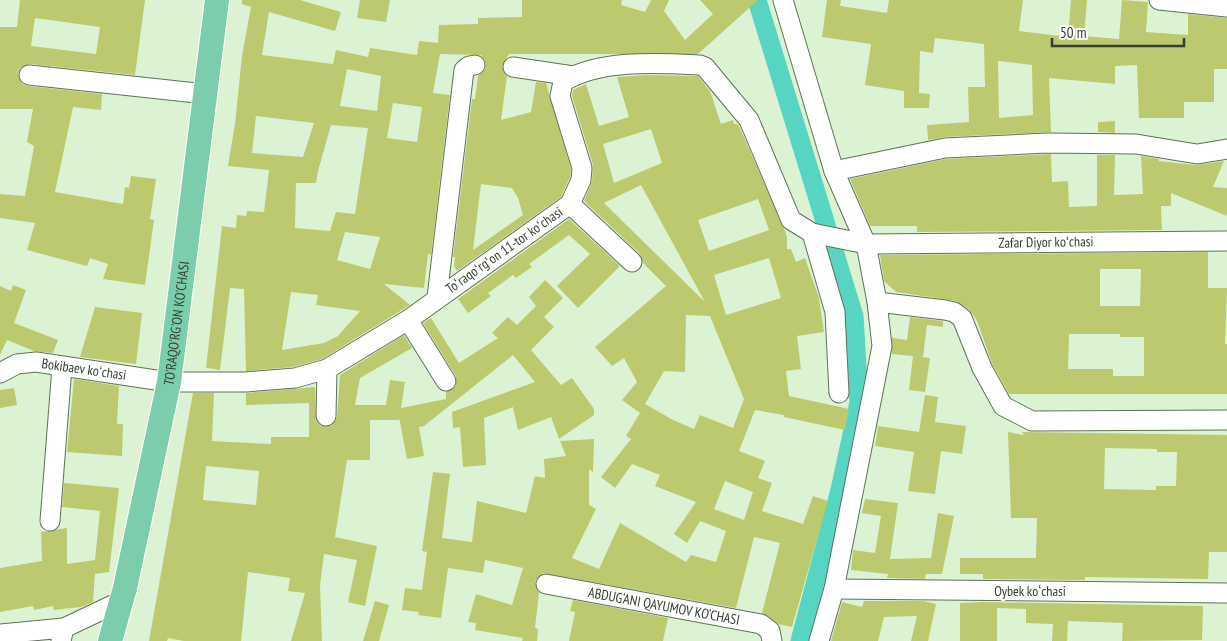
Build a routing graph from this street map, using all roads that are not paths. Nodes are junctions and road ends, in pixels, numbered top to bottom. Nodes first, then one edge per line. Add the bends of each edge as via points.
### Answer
1 (216, 0) edge
2 (783, 0) edge
3 (1159, 0) edge
4 (1227, 7) edge
5 (475, 65) dead end
6 (513, 67) dead end
7 (29, 75) dead end
8 (573, 76) junction
9 (206, 94) junction
10 (1227, 149) edge
11 (834, 171) junction
12 (570, 204) junction
13 (813, 233) junction
14 (1227, 240) edge
15 (859, 243) junction
16 (632, 262) dead end
17 (437, 297) junction
18 (877, 302) junction
19 (408, 320) junction
20 (62, 367) junction
21 (327, 369) junction
22 (0, 373) edge
23 (446, 381) dead end
24 (170, 382) junction
25 (839, 394) dead end
26 (326, 416) dead end
27 (1227, 420) edge
28 (50, 521) dead end
29 (546, 584) dead end
30 (834, 589) junction
31 (1227, 593) edge
32 (121, 601) junction
33 (0, 634) edge
34 (62, 634) edge
35 (110, 641) edge
36 (772, 641) edge
37 (819, 641) edge

1 - 9 main road, TO'RAQO'RG'ON KO'CHASI
2 - 11 street
3 - 4 street
5 - 17 street via 464,70
6 - 8 street
7 - 9 street
8 - 12 street, Toʻraqoʻrgʻon 11-tor koʻchasi via 563,82 560,96 582,168 581,180
8 - 13 street via 639,62 700,65 705,68 749,120 791,220
9 - 24 main road, TO'RAQO'RG'ON KO'CHASI
10 - 11 street via 1197,154 1136,144 945,148
11 - 15 street
12 - 16 street
12 - 17 street, Toʻraqoʻrgʻon 11-tor koʻchasi
13 - 15 street
13 - 25 street via 835,312
14 - 15 street, Zafar Diyor koʻchasi
15 - 18 street
17 - 19 street, Toʻraqoʻrgʻon 11-tor koʻchasi
18 - 27 street via 945,310 962,318 982,368 1003,406 1032,421
18 - 30 street via 882,346
19 - 21 street, Toʻraqoʻrgʻon 11-tor koʻchasi
19 - 23 street
20 - 22 street, Bokibaev koʻchasi via 36,362 17,364
20 - 24 street, Bokibaev koʻchasi
20 - 28 street
21 - 24 street, Toʻraqoʻrgʻon 11-tor koʻchasi via 285,379
21 - 26 street
24 - 32 main road, TO'RAQO'RG'ON KO'CHASI
29 - 36 street, ABDUG‘ANI QAYUMOV KO‘CHASI via 762,624 770,631
30 - 31 street, Oybek koʻchasi
30 - 37 street
32 - 34 street
32 - 35 main road, TO'RAQO'RG'ON KO'CHASI
33 - 34 street

